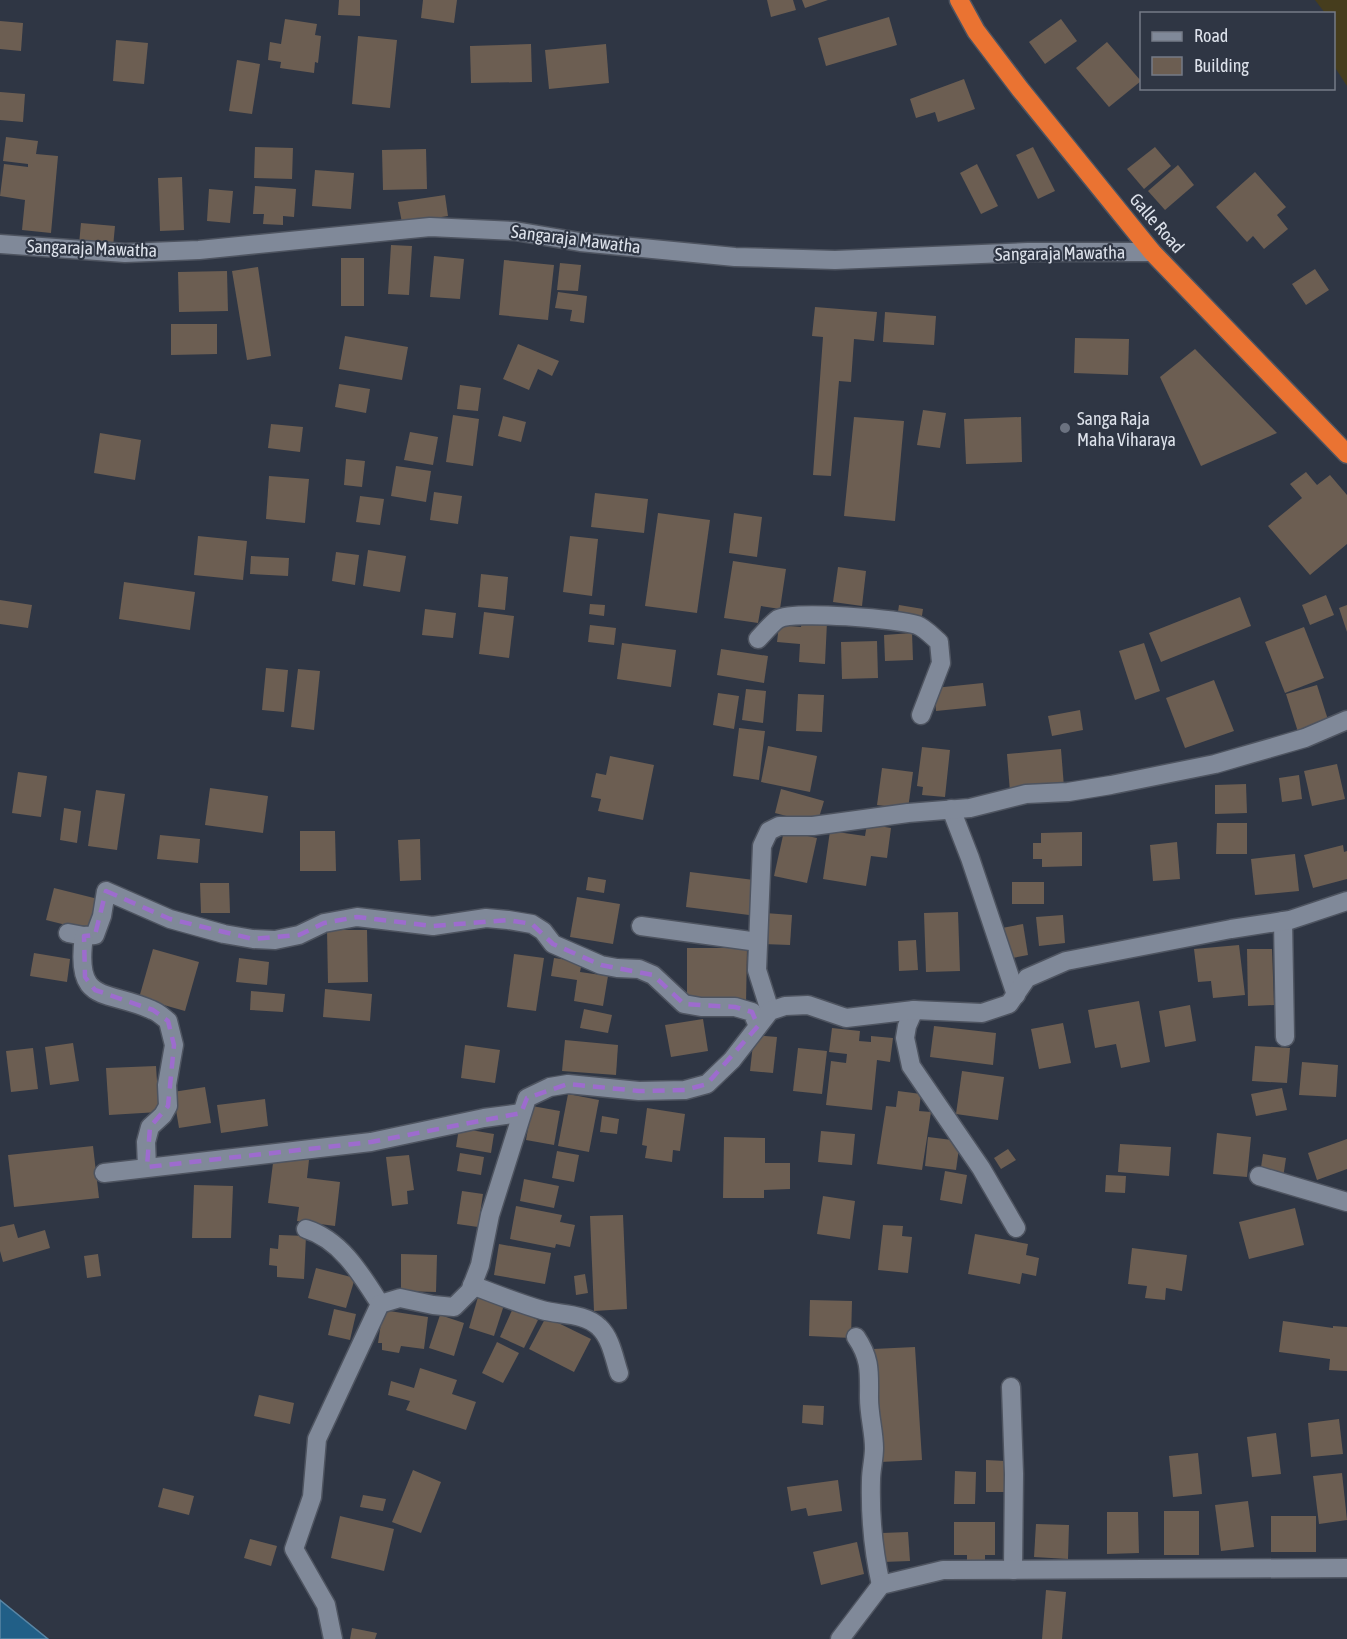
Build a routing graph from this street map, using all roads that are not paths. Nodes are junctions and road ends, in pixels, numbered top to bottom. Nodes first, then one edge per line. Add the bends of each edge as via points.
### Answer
1 (959, 0) edge
2 (0, 244) edge
3 (1152, 252) junction
4 (1347, 454) edge
5 (758, 639) dead end
6 (921, 715) dead end
7 (1347, 720) edge
8 (951, 810) junction
9 (1347, 902) edge
10 (1283, 921) junction
11 (641, 926) dead end
12 (758, 942) junction
13 (1016, 995) junction
14 (914, 1010) junction
15 (770, 1011) junction
16 (758, 1026) junction
17 (1286, 1037) dead end
18 (521, 1113) junction
19 (147, 1167) junction
20 (104, 1173) dead end
21 (1259, 1176) dead end
22 (1347, 1202) edge
23 (1016, 1228) dead end
24 (306, 1229) dead end
25 (472, 1285) junction
26 (380, 1304) junction
27 (856, 1337) dead end
28 (619, 1373) dead end
29 (1011, 1387) dead end
30 (1347, 1568) edge
31 (1013, 1570) junction
32 (880, 1585) junction
33 (333, 1639) edge
34 (840, 1639) edge

1 - 3 highway, Galle Road via 976,31 1020,89
2 - 3 street, Sangaraja Mawatha via 125,253 199,250 430,227 515,231 580,242 768,258 835,260 1028,252
3 - 4 highway, Galle Road
5 - 6 street via 778,619 790,615 874,619 919,626 939,642 941,663
7 - 8 street via 1305,738 1215,764
8 - 12 street via 813,826 780,826 769,831 762,846
8 - 13 street
9 - 10 street
10 - 13 street via 1066,961 1027,978
10 - 17 street
11 - 12 street
12 - 15 street via 757,970
13 - 14 street via 1009,1004 982,1013
14 - 15 street via 846,1018 808,1005 785,1005
14 - 23 street via 905,1038 911,1066 981,1168
15 - 16 street
16 - 18 street via 732,1060 706,1084 685,1090 568,1084 527,1098
16 - 19 street via 752,1012 684,1004 653,975 639,969 601,965 553,944 532,924 486,918 433,926 357,917 324,923 299,935 253,939 170,919 106,891 96,935 76,935 85,977 95,990 153,1010 168,1020 174,1045 167,1085 168,1106 150,1126
18 - 19 street via 370,1142
18 - 25 street
19 - 20 street
21 - 22 street
24 - 26 street via 341,1251
25 - 26 street via 454,1306 400,1298
25 - 28 street via 545,1311 592,1322 607,1339
26 - 33 street via 316,1439 312,1497 294,1549 326,1605
27 - 32 street via 868,1362 874,1449 871,1525
29 - 31 street
30 - 31 street
31 - 32 street via 943,1570
32 - 34 street

